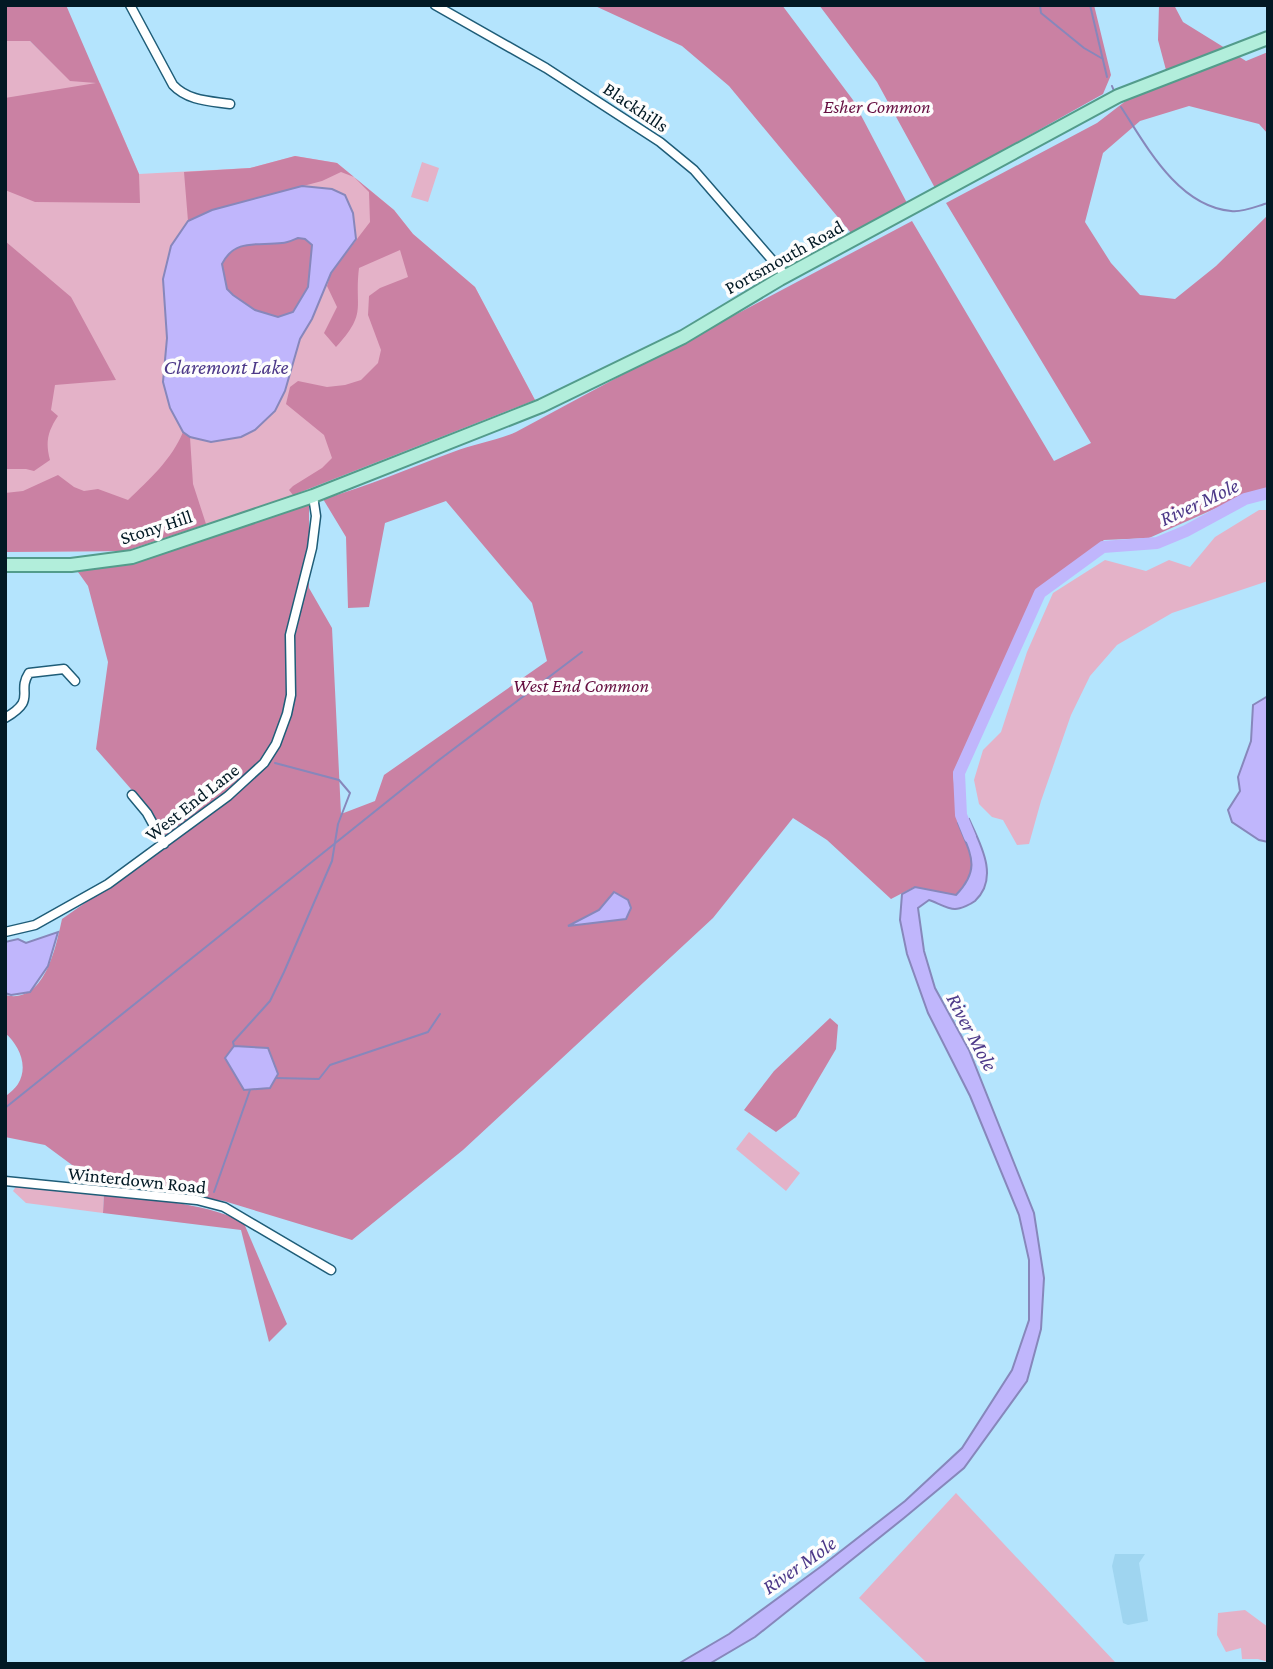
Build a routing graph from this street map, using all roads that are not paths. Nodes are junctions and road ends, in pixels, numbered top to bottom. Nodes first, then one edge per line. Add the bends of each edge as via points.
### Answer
1 (130, 5) edge
2 (435, 5) edge
3 (1268, 38) edge
4 (230, 104) dead end
5 (786, 276) junction
6 (313, 496) junction
7 (5, 565) edge
8 (75, 681) dead end
9 (5, 718) edge
10 (132, 795) dead end
11 (164, 844) junction
12 (5, 932) edge
13 (5, 1181) edge
14 (331, 1270) dead end

1 - 4 street via 180,92
2 - 5 street, Blackhills via 546,68 660,142 694,170
3 - 5 main road, Portsmouth Road via 1118,96
5 - 6 main road, Portsmouth Road via 682,337 541,406
6 - 7 main road, Stony Hill via 132,557 71,565
6 - 11 street, West End Lane via 312,548 290,635 292,695 288,714 264,763
8 - 9 street via 64,669 27,675 26,700
10 - 11 street
11 - 12 street, West End Lane via 59,913
13 - 14 street, Winterdown Road via 197,1200 224,1207

